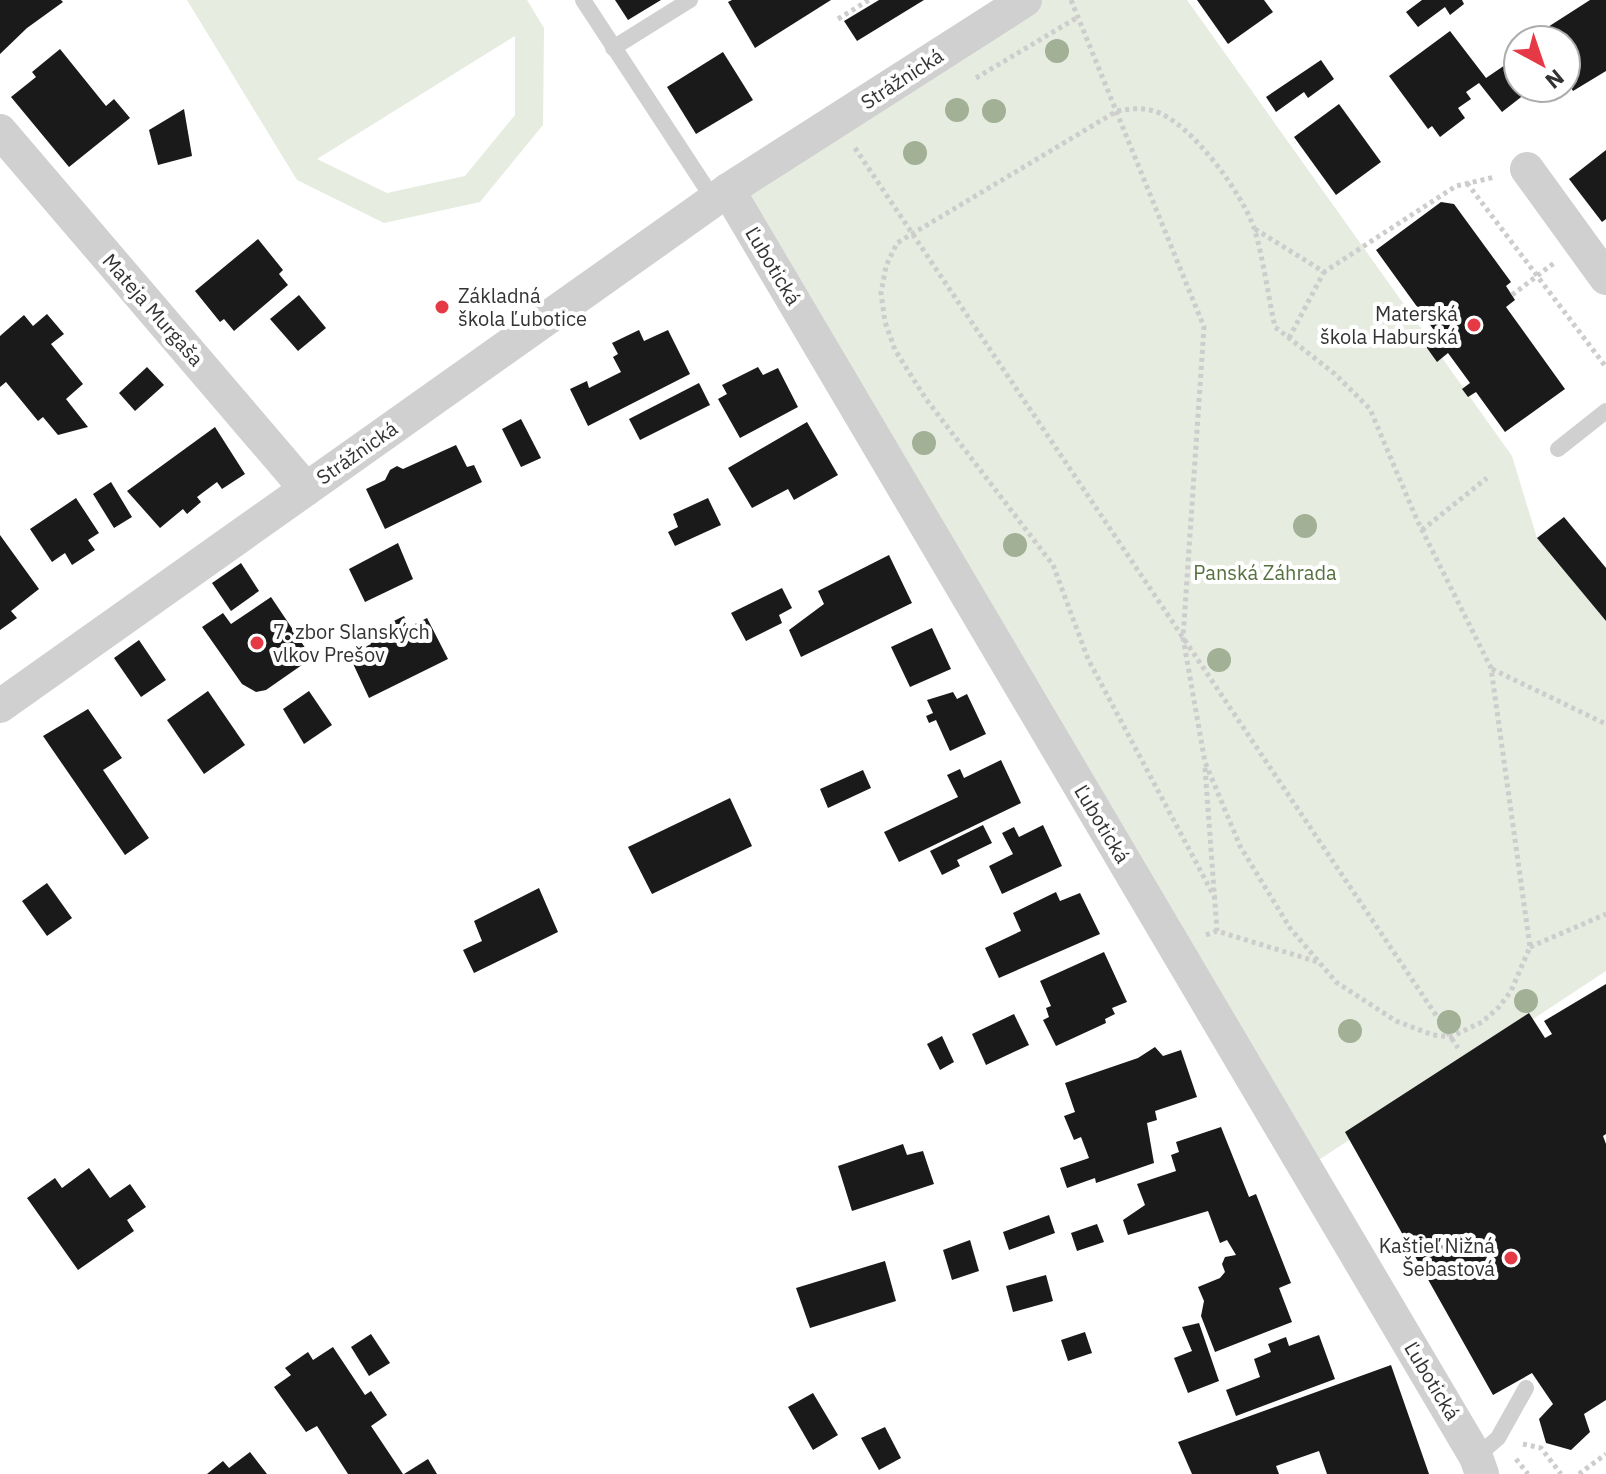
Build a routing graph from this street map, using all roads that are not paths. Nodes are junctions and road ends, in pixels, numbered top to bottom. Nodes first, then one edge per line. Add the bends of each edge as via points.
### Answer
1 (583, 0) edge
2 (690, 0) edge
3 (1014, 3) edge
4 (613, 48) junction
5 (0, 131) edge
6 (1527, 169) road end
7 (721, 195) junction
8 (1606, 278) edge
9 (1606, 411) edge
10 (1558, 449) dead end
11 (306, 489) junction
12 (0, 706) edge
13 (1526, 1388) dead end
14 (1485, 1456) edge

1 - 4 lane
2 - 4 lane
3 - 7 street, Strážnická
4 - 7 lane
5 - 11 street, Mateja Murgaša
6 - 8 street
7 - 11 street, Strážnická
7 - 14 street, Ľubotická
9 - 10 lane
11 - 12 street, Strážnická
13 - 14 lane

